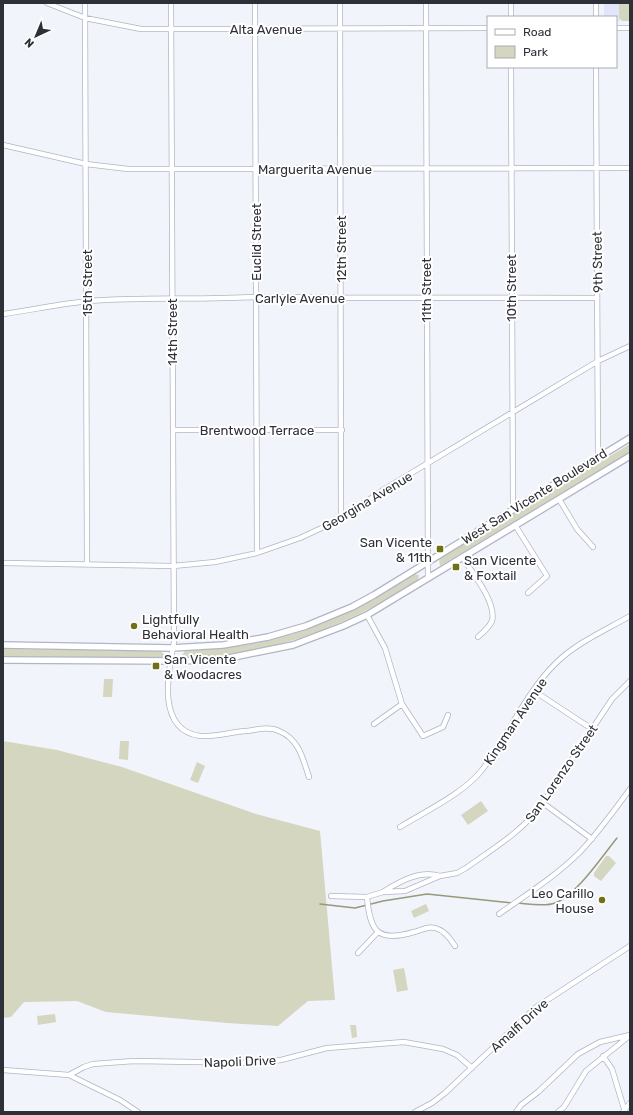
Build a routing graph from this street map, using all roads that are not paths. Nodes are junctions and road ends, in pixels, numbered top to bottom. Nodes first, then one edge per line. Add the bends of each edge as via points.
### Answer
1 (47, 3) edge
2 (85, 3) edge
3 (171, 3) edge
4 (256, 3) edge
5 (340, 3) edge
6 (426, 3) edge
7 (511, 3) edge
8 (596, 3) edge
9 (511, 16) edge
10 (596, 16) edge
11 (86, 18) junction
12 (426, 28) junction
13 (487, 28) edge
14 (617, 28) edge
15 (630, 28) edge
16 (256, 29) junction
17 (340, 29) junction
18 (171, 30) junction
19 (511, 68) edge
20 (596, 68) edge
21 (3, 145) edge
22 (86, 164) junction
23 (427, 168) junction
24 (596, 168) junction
25 (630, 168) edge
26 (256, 169) junction
27 (341, 169) junction
28 (511, 169) junction
29 (172, 170) junction
30 (256, 297) junction
31 (341, 297) junction
32 (426, 298) junction
33 (511, 298) junction
34 (597, 298) junction
35 (172, 299) junction
36 (87, 301) junction
37 (3, 314) edge
38 (630, 346) edge
39 (598, 361) junction
40 (512, 413) junction
41 (257, 429) junction
42 (173, 430) junction
43 (342, 430) junction
44 (630, 438) edge
45 (630, 456) edge
46 (598, 457) junction
47 (427, 465) junction
48 (559, 499) junction
49 (516, 509) junction
50 (341, 519) junction
51 (515, 525) junction
52 (593, 547) dead end
53 (257, 553) junction
54 (462, 557) junction
55 (429, 560) junction
56 (3, 563) edge
57 (87, 564) junction
58 (173, 566) junction
59 (428, 578) junction
60 (528, 593) dead end
61 (367, 614) junction
62 (630, 616) edge
63 (478, 637) dead end
64 (3, 645) edge
65 (172, 648) junction
66 (3, 660) edge
67 (170, 661) junction
68 (630, 681) edge
69 (534, 691) junction
70 (402, 704) junction
71 (448, 715) dead end
72 (374, 724) dead end
73 (592, 729) junction
74 (309, 777) dead end
75 (630, 789) edge
76 (543, 803) junction
77 (400, 827) dead end
78 (592, 839) junction
79 (440, 876) junction
80 (383, 892) junction
81 (331, 896) dead end
82 (367, 897) junction
83 (499, 914) dead end
84 (378, 932) junction
85 (456, 946) dead end
86 (630, 946) edge
87 (358, 953) dead end
88 (630, 1035) edge
89 (603, 1056) junction
90 (472, 1068) junction
91 (3, 1070) edge
92 (69, 1075) junction
93 (630, 1103) edge
94 (138, 1112) edge
95 (415, 1112) edge
96 (516, 1112) edge
97 (558, 1112) edge
98 (624, 1112) edge

1 - 11 street, Alta Avenue
2 - 11 street, 15th Street
3 - 18 street, 14th Street
4 - 16 street, Euclid Street
5 - 17 street, 12th Street
6 - 12 street, 11th Street
7 - 9 street
8 - 10 street
11 - 18 street, Alta Avenue via 128,28
11 - 22 street, 15th Street
12 - 13 street, Alta Avenue
12 - 17 street, Alta Avenue
12 - 23 street, 11th Street
14 - 15 street
16 - 17 street, Alta Avenue
16 - 18 street, Alta Avenue
16 - 26 street, Euclid Street
17 - 27 street, 12th Street
18 - 29 street, 14th Street
19 - 28 street, 10th Street
20 - 24 street, 9th Street
21 - 22 street, Marguerita Avenue
22 - 29 street, Marguerita Avenue via 128,169
22 - 36 street, 15th Street
23 - 27 street, Marguerita Avenue
23 - 28 street, Marguerita Avenue
23 - 32 street, 11th Street
24 - 25 street, Marguerita Avenue
24 - 28 street, Marguerita Avenue
24 - 34 street, 9th Street
26 - 27 street, Marguerita Avenue
26 - 29 street, Marguerita Avenue
26 - 30 street, Euclid Street
27 - 31 street, 12th Street
28 - 33 street, 10th Street
29 - 35 street, 14th Street
30 - 31 street, Carlyle Avenue
30 - 35 street, Carlyle Avenue
30 - 41 street, Euclid Street
31 - 32 street, Carlyle Avenue
31 - 43 street, 12th Street
32 - 33 street, Carlyle Avenue
32 - 47 street, 11th Street
33 - 34 street, Carlyle Avenue
33 - 40 street, 10th Street
34 - 39 street, 9th Street
35 - 36 street, Carlyle Avenue
35 - 42 street, 14th Street
36 - 37 street, Carlyle Avenue
36 - 57 street, 15th Street
38 - 39 street, Georgina Avenue
39 - 40 street, Georgina Avenue
39 - 46 street, 9th Street
40 - 47 street, Georgina Avenue
40 - 49 street, 10th Street via 513,503
41 - 42 street, Brentwood Terrace
41 - 43 street, Brentwood Terrace
41 - 53 street, Euclid Street
42 - 58 street, 14th Street
43 - 50 street, 12th Street
44 - 46 main road, West San Vicente Boulevard
45 - 48 main road
46 - 49 main road, West San Vicente Boulevard
47 - 50 street, Georgina Avenue
47 - 55 street, 11th Street
48 - 51 main road
48 - 52 street via 577,529
49 - 55 main road, West San Vicente Boulevard
50 - 53 street, Georgina Avenue via 300,538
51 - 54 main road
51 - 60 street via 547,576
53 - 58 street, Georgina Avenue via 215,562
54 - 59 main road
54 - 63 street via 492,607 491,622
55 - 59 street, 11th Street
55 - 65 main road, West San Vicente Boulevard via 352,607 306,626 240,643 204,648
56 - 57 street, Georgina Avenue
57 - 58 street, Georgina Avenue
58 - 65 street, 14th Street
59 - 61 main road
61 - 67 main road via 323,634 271,650 224,659
61 - 70 street via 385,648
62 - 69 street, Kingman Avenue via 566,654
64 - 65 main road, West San Vicente Boulevard
65 - 67 street, 14th Street
66 - 67 main road
67 - 74 street, 14th Street via 168,698 176,722 186,730 204,736 264,729 277,730 296,743
68 - 73 street, San Lorenzo Street via 612,698
69 - 73 street
69 - 77 street, Kingman Avenue via 473,779
70 - 71 street via 423,736 443,727
70 - 72 street
73 - 76 street, San Lorenzo Street
75 - 78 street
76 - 78 street
76 - 79 street, San Lorenzo Street via 519,830 457,873
78 - 83 street via 562,867
79 - 80 street, San Lorenzo Street via 404,891
79 - 80 street, San Lorenzo Street via 419,875
80 - 82 street, San Lorenzo Street
81 - 82 street, San Lorenzo Street
82 - 84 street via 371,925
84 - 85 street via 391,936 425,928 438,928
84 - 87 street
86 - 90 street, Amalfi Drive via 535,1008
88 - 89 street
88 - 96 street via 600,1042 578,1054
89 - 97 street via 586,1071 564,1107
89 - 98 street via 612,1069
90 - 92 street, Napoli Drive via 457,1055 443,1049 404,1042 327,1048 258,1063 158,1060 93,1064
90 - 95 street, Amalfi Drive via 438,1099
91 - 92 street
92 - 94 street via 120,1100
93 - 98 street

